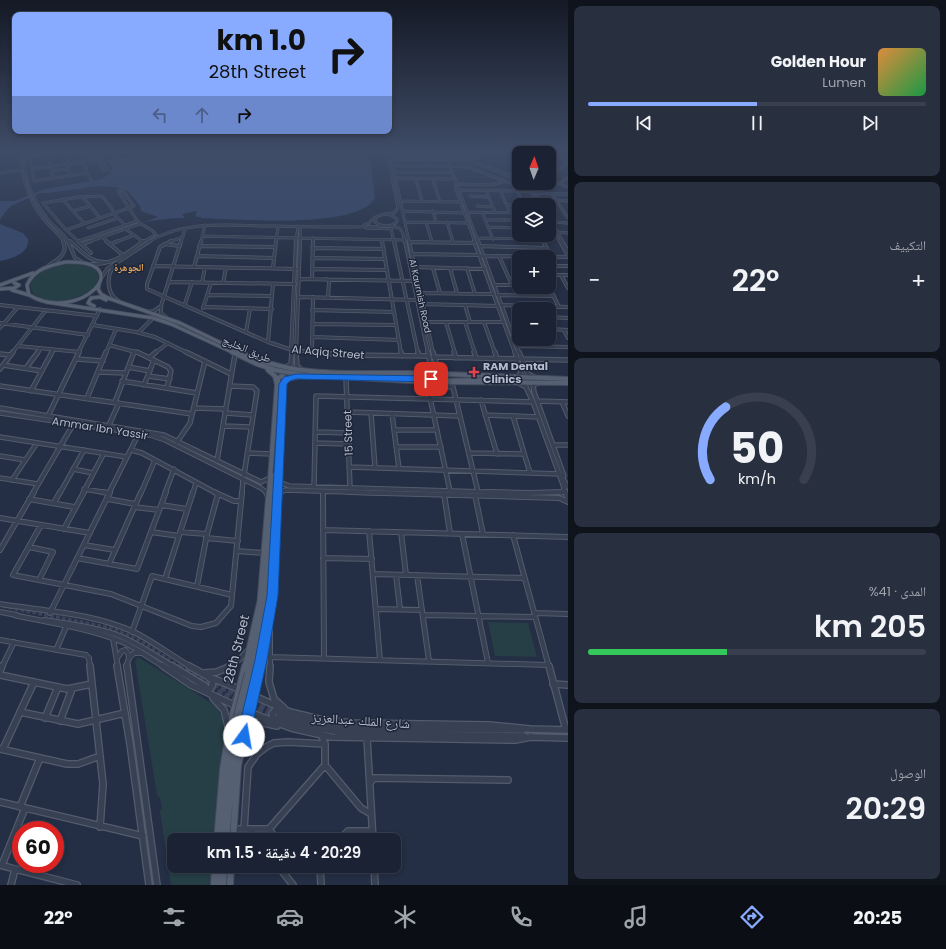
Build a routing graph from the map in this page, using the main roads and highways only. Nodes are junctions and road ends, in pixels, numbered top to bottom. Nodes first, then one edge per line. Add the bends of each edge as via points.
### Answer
1 (39, 271) junction
2 (99, 285) junction
3 (0, 287) edge
4 (33, 298) junction
5 (46, 302) junction
6 (135, 308) junction
7 (133, 314) junction
8 (257, 364) junction
9 (350, 374) junction
10 (316, 377) junction
11 (523, 378) junction
12 (362, 379) junction
13 (568, 379) edge
14 (539, 380) junction
15 (284, 382) junction
16 (532, 382) junction
17 (568, 383) edge
18 (277, 385) junction
19 (271, 462) junction
20 (279, 466) junction
21 (250, 673) junction
22 (239, 717) junction
23 (218, 833) edge
24 (223, 833) edge
25 (227, 833) edge
26 (233, 833) edge
27 (215, 873) edge
28 (219, 873) edge
29 (224, 873) edge
30 (231, 873) edge
31 (214, 885) edge
32 (218, 885) edge
33 (223, 885) edge
34 (230, 885) edge

1 - 2 main road via 66,262 90,264 99,270 102,277
1 - 3 main road
1 - 4 main road via 30,278 27,285 27,291
2 - 5 main road via 77,299
2 - 6 main road, طريق الخليج via 100,294
3 - 3 main road via 16,288 19,284 14,283
3 - 4 main road
4 - 5 main road
5 - 7 main road, طريق الخليج
6 - 7 main road via 100,297 93,297 88,302 91,305
6 - 9 main road, طريق الخليج via 166,317 254,359 281,368
7 - 8 main road, طريق الخليج via 171,324
8 - 10 main road, طريق الخليج via 283,372
8 - 18 main road via 273,374
9 - 11 main road, طريق الخليج
9 - 12 main road via 428,376 431,379
10 - 12 main road, طريق الخليج
10 - 15 main road via 293,377
11 - 14 main road, طريق الخليج
11 - 16 main road via 441,378
12 - 16 main road, طريق الخليج via 427,384
13 - 14 main road, طريق الخليج
14 - 16 main road, طريق الخليج
14 - 17 main road, طريق الخليج
15 - 18 main road via 285,377 279,377
15 - 20 main road, 28th Street via 280,412
18 - 19 main road, 28th Street
19 - 21 main road, 28th Street via 272,481 264,589
19 - 23 main road, 28th Street via 260,601 229,733 223,769
20 - 21 main road, 28th Street via 268,595 261,636
20 - 26 main road, 28th Street via 270,616 238,766
21 - 22 main road, 28th Street, bridge
22 - 24 main road, 28th Street via 228,763
22 - 25 main road, 28th Street
27 - 31 main road
28 - 32 main road
29 - 33 main road
30 - 34 main road

